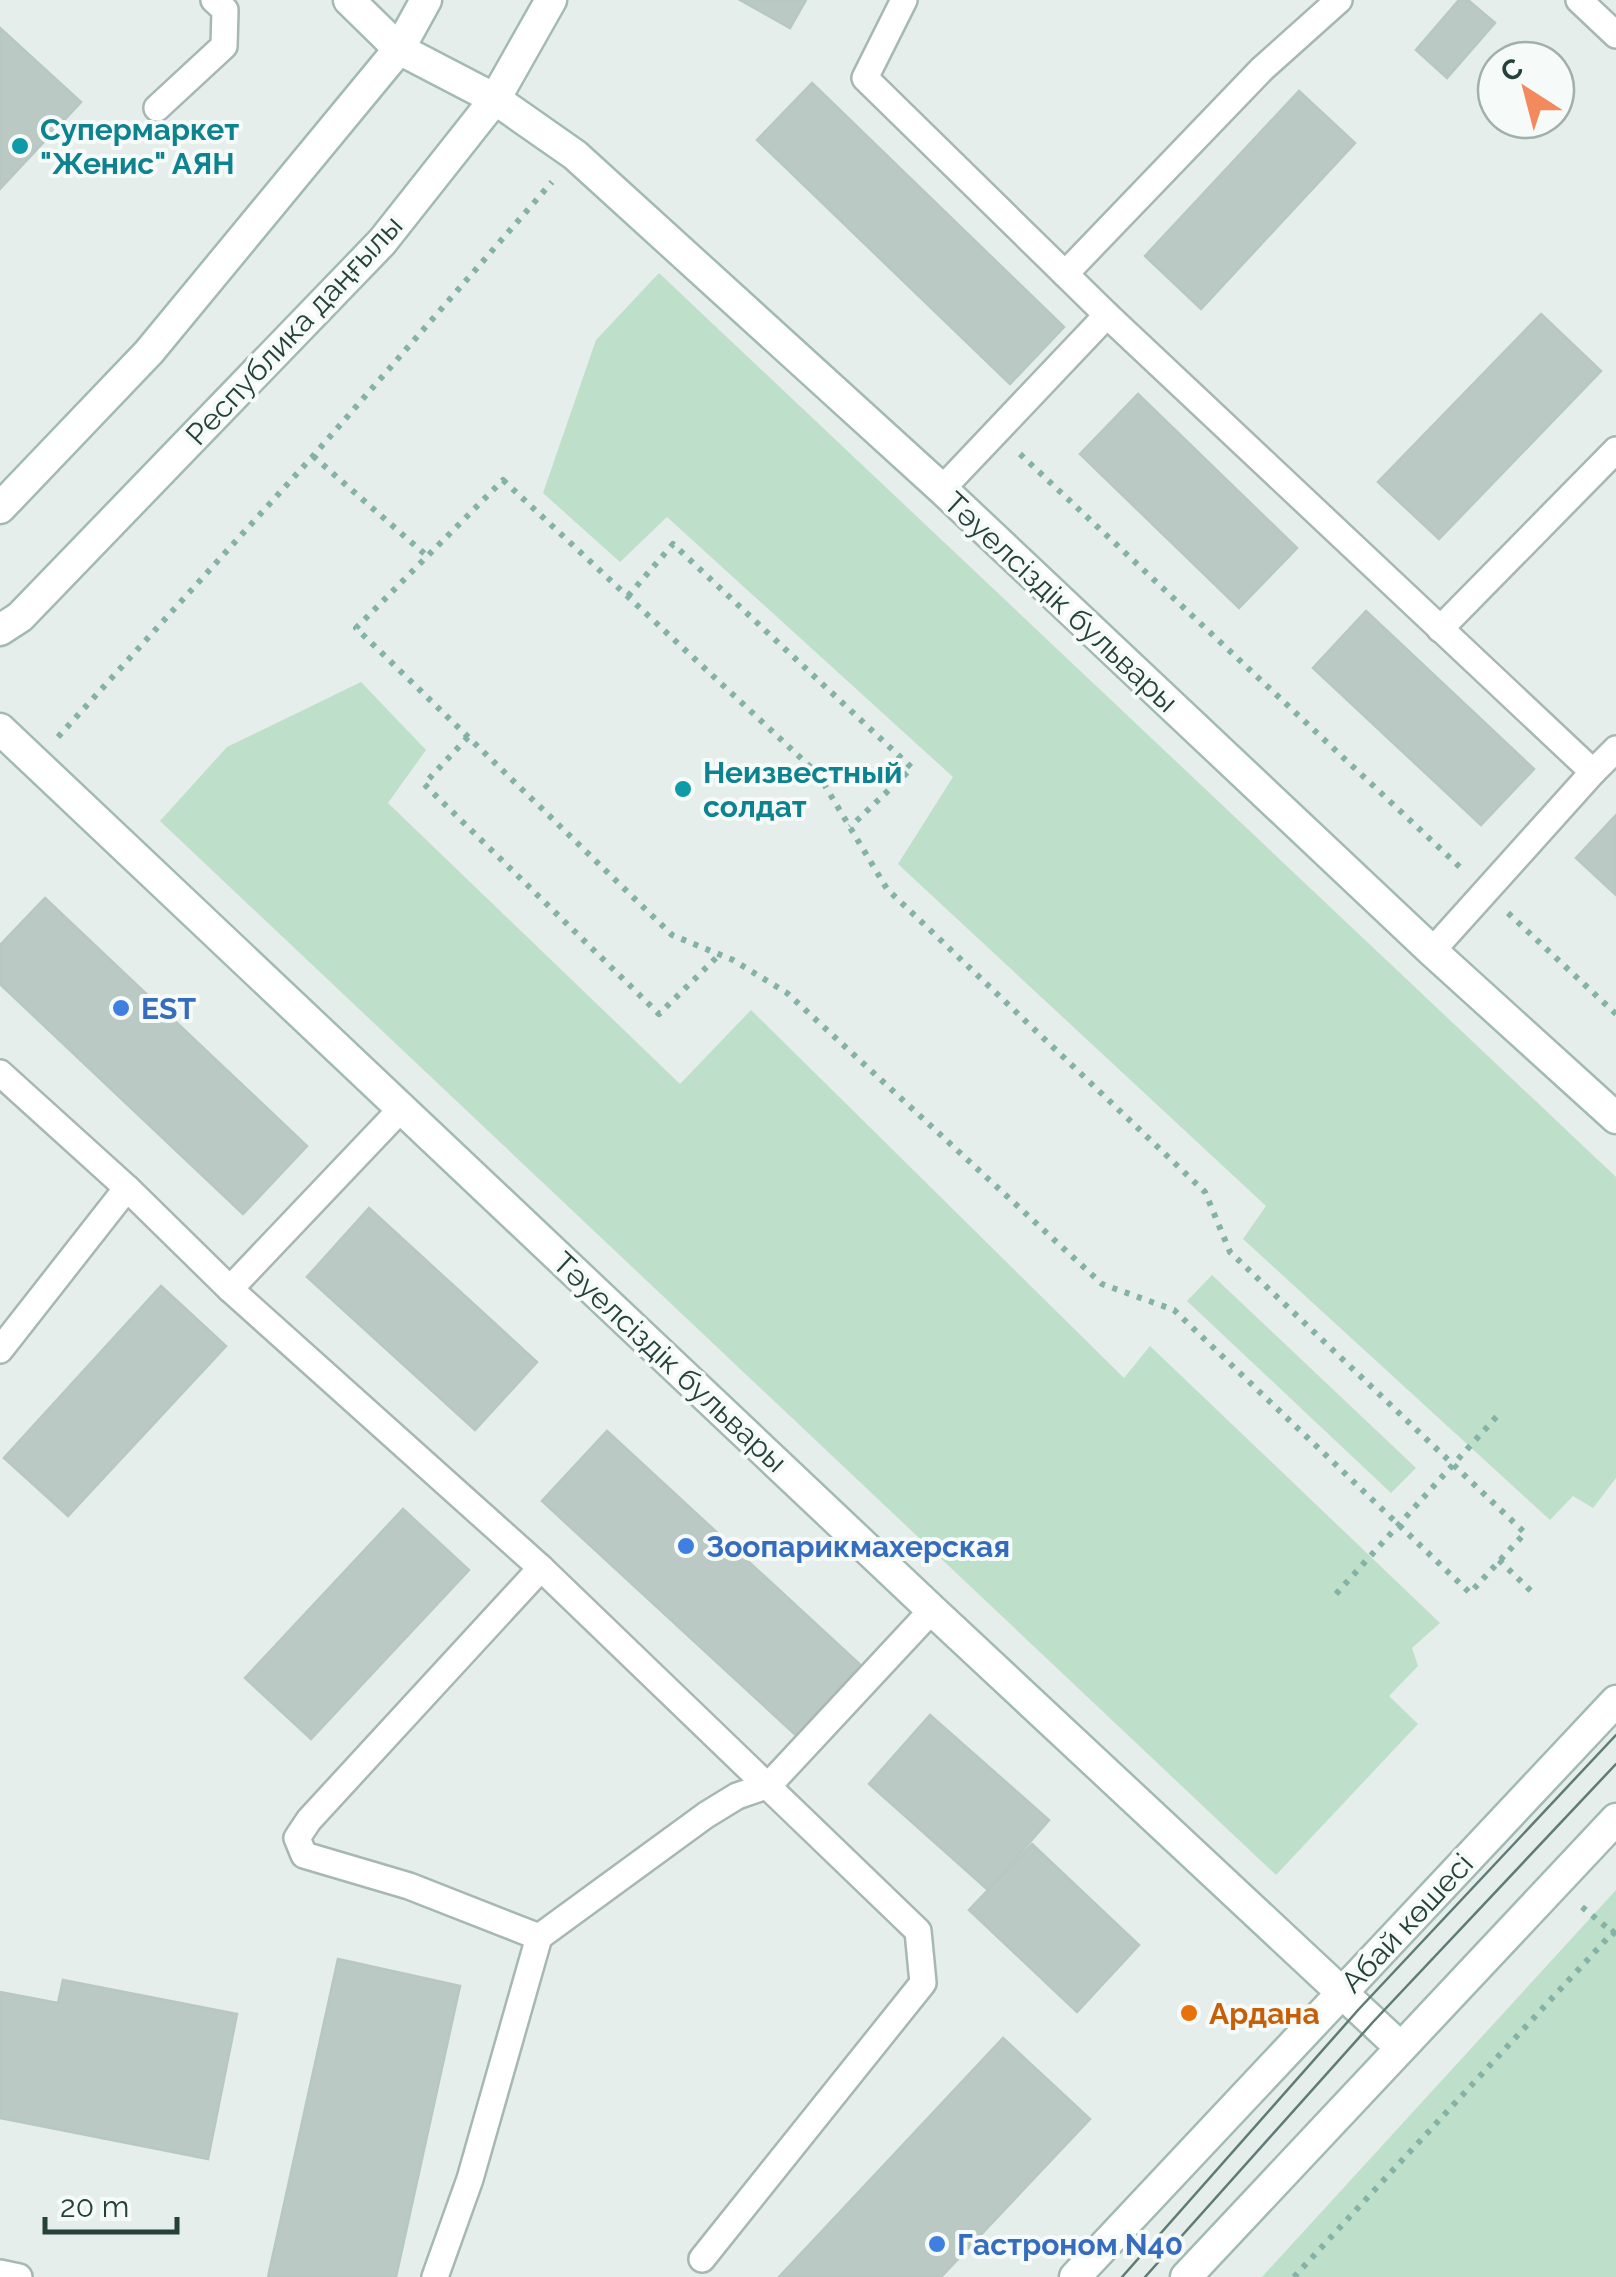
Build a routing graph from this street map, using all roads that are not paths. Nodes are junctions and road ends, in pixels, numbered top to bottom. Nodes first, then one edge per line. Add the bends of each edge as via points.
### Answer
1 (214, 0) edge
2 (350, 0) edge
3 (426, 0) edge
4 (551, 0) edge
5 (904, 0) edge
6 (1339, 0) edge
7 (1579, 0) edge
8 (1616, 34) edge
9 (399, 49) junction
10 (495, 99) junction
11 (156, 108) dead end
12 (1065, 274) junction
13 (1108, 316) junction
14 (1616, 450) edge
15 (942, 489) junction
16 (0, 508) edge
17 (1440, 629) junction
18 (0, 630) edge
19 (0, 729) edge
20 (1616, 749) edge
21 (1592, 772) junction
22 (1432, 951) junction
23 (0, 1074) edge
24 (401, 1109) junction
25 (1616, 1118) edge
26 (127, 1188) junction
27 (230, 1288) junction
28 (0, 1350) edge
29 (542, 1568) junction
30 (932, 1610) junction
31 (1616, 1701) edge
32 (769, 1785) junction
33 (1616, 1819) edge
34 (538, 1937) junction
35 (1342, 1993) junction
36 (1400, 2047) junction
37 (702, 2258) dead end
38 (0, 2273) edge
39 (20, 2277) edge
40 (435, 2277) edge
41 (1075, 2277) edge
42 (1186, 2277) edge

1 - 11 lane via 225,10 224,46
2 - 9 street, Тәуелсіздік бульвары
3 - 9 street
4 - 10 street, Республика даңғылы
5 - 12 lane via 864,78
6 - 12 lane via 1262,69
7 - 8 lane
9 - 10 street, Тәуелсіздік бульвары
9 - 16 street via 149,352
10 - 15 street, Тәуелсіздік бульвары via 575,156
10 - 18 street, Республика даңғылы via 382,242 20,617
12 - 13 lane
13 - 15 lane
13 - 17 lane
14 - 17 lane
15 - 22 street, Тәуелсіздік бульвары
17 - 21 lane
19 - 24 street, Тәуелсіздік бульвары
20 - 21 lane
21 - 22 lane
22 - 25 street, Тәуелсіздік бульвары
23 - 26 lane
24 - 27 lane
24 - 30 street, Тәуелсіздік бульвары
26 - 27 lane
26 - 28 lane
27 - 29 lane
29 - 32 lane
29 - 34 lane via 297,1838 304,1855 408,1886
30 - 32 lane
30 - 35 street, Тәуелсіздік бульвары
31 - 35 street, Абай көшесі
32 - 34 lane via 706,1816
32 - 37 lane via 918,1931 924,1983
33 - 36 street
34 - 40 lane via 470,2179
35 - 36 street, Тәуелсіздік бульвары
35 - 41 street, Абай көшесі
36 - 42 street
38 - 39 lane

